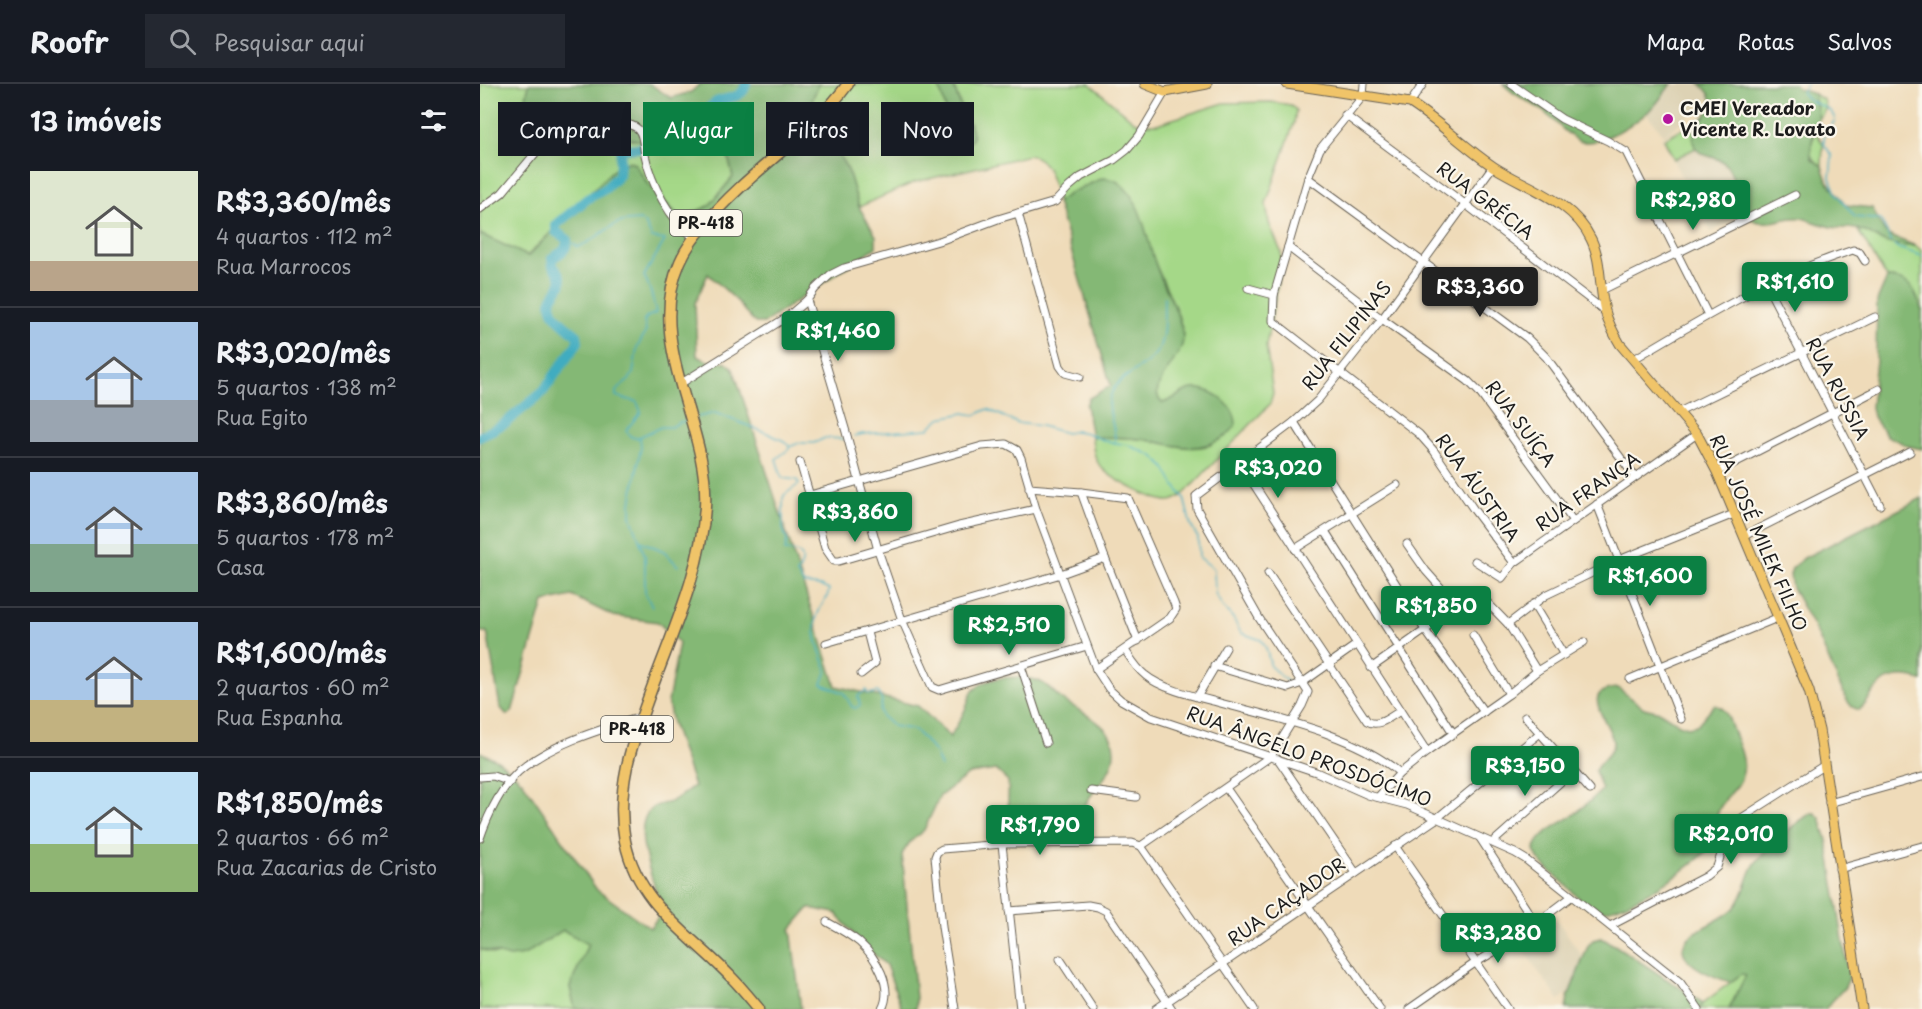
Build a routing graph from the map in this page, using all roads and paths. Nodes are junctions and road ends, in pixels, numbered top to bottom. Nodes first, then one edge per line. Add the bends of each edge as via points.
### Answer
1 (848, 84) edge
2 (1145, 84) edge
3 (1207, 84) edge
4 (1287, 84) edge
5 (1364, 84) edge
6 (1423, 84) edge
7 (1511, 84) edge
8 (1165, 92) junction
9 (1363, 96) junction
10 (1410, 103) junction
11 (1346, 116) junction
12 (1493, 166) junction
13 (1308, 177) junction
14 (1795, 195) dead end
15 (1465, 204) junction
16 (480, 209) edge
17 (1018, 213) junction
18 (694, 237) junction
19 (1288, 247) junction
20 (1677, 253) junction
21 (1423, 261) junction
22 (1865, 261) dead end
23 (1767, 286) junction
24 (1248, 288) dead end
25 (1602, 290) junction
26 (1274, 295) junction
27 (807, 300) junction
28 (1605, 311) junction
29 (1708, 315) junction
30 (1875, 317) dead end
31 (1382, 319) junction
32 (1800, 352) junction
33 (1634, 359) junction
34 (1340, 373) junction
35 (1080, 377) dead end
36 (680, 384) junction
37 (1879, 390) dead end
38 (1679, 412) junction
39 (1833, 413) junction
40 (1294, 422) junction
41 (1697, 434) junction
42 (1910, 453) dead end
43 (800, 462) dead end
44 (1240, 463) junction
45 (1717, 472) junction
46 (1865, 476) junction
47 (1635, 477) junction
48 (859, 482) junction
49 (1397, 485) dead end
50 (1029, 488) junction
51 (1081, 492) junction
52 (810, 495) junction
53 (1597, 504) junction
54 (1880, 505) dead end
55 (1036, 509) junction
56 (1734, 513) junction
57 (1352, 514) junction
58 (1573, 521) junction
59 (1325, 531) junction
60 (1744, 536) junction
61 (1407, 544) dead end
62 (1295, 549) junction
63 (878, 550) junction
64 (1105, 558) junction
65 (1619, 560) junction
66 (1475, 561) dead end
67 (1514, 563) junction
68 (1268, 573) dead end
69 (1061, 574) junction
70 (1533, 604) junction
71 (1458, 607) junction
72 (1777, 618) junction
73 (902, 621) junction
74 (1508, 624) junction
75 (1425, 630) junction
76 (867, 632) junction
77 (1473, 635) dead end
78 (1138, 641) junction
79 (1584, 642) dead end
80 (826, 644) dead end
81 (1356, 645) junction
82 (1087, 646) junction
83 (1226, 648) dead end
84 (1399, 648) junction
85 (1125, 650) junction
86 (1564, 655) junction
87 (1329, 663) junction
88 (1021, 666) junction
89 (1214, 666) junction
90 (1659, 666) junction
91 (1371, 668) junction
92 (1096, 669) junction
93 (1537, 671) junction
94 (861, 674) dead end
95 (1629, 679) dead end
96 (1302, 683) junction
97 (1509, 694) junction
98 (1197, 697) junction
99 (1400, 711) junction
100 (1484, 712) junction
101 (1525, 716) dead end
102 (641, 717) junction
103 (1681, 719) dead end
104 (1291, 723) junction
105 (1453, 733) junction
106 (1540, 733) junction
107 (1046, 743) dead end
108 (1427, 752) junction
109 (1274, 757) junction
110 (1823, 766) junction
111 (1573, 771) junction
112 (1400, 773) junction
113 (480, 777) edge
114 (1922, 777) edge
115 (510, 782) junction
116 (1226, 788) junction
117 (1590, 790) dead end
118 (1091, 791) dead end
119 (1136, 796) dead end
120 (1378, 797) junction
121 (1829, 803) junction
122 (1005, 813) dead end
123 (1436, 819) junction
124 (1479, 837) junction
125 (480, 838) edge
126 (1493, 842) junction
127 (1002, 844) junction
128 (1141, 846) junction
129 (1395, 846) junction
130 (1922, 846) edge
131 (1839, 869) junction
132 (1356, 873) junction
133 (1571, 897) junction
134 (1309, 906) junction
135 (1009, 911) junction
136 (827, 922) dead end
137 (1536, 924) junction
138 (1610, 926) junction
139 (1060, 959) dead end
140 (1475, 963) junction
141 (1222, 965) junction
142 (1167, 1001) junction
143 (759, 1009) edge
144 (882, 1009) edge
145 (955, 1009) edge
146 (1020, 1009) edge
147 (1093, 1009) edge
148 (1156, 1009) edge
149 (1172, 1009) edge
150 (1254, 1009) edge
151 (1380, 1009) edge
152 (1409, 1009) edge
153 (1508, 1009) edge
154 (1699, 1009) edge
155 (1863, 1009) edge

1 - 18 highway, PR-418 via 816,119 723,202
2 - 8 main road
3 - 8 main road
4 - 9 main road, RUA JOSÉ MILEK FILHO
5 - 9 street
6 - 10 street
7 - 20 street via 1562,119 1626,152
8 - 17 street via 1127,150 1081,177 1055,202
9 - 10 main road, RUA JOSÉ MILEK FILHO
9 - 11 street
10 - 12 main road, RUA JOSÉ MILEK FILHO
11 - 13 street via 1320,149
11 - 15 street, RUA GRÉCIA
12 - 15 street, RUA FILIPINAS
12 - 25 main road, RUA JOSÉ MILEK FILHO via 1554,199 1580,221 1592,241
13 - 19 street
13 - 21 street
14 - 20 street
15 - 21 street, RUA FILIPINAS
15 - 28 street, RUA GRÉCIA
16 - 18 street via 502,193 562,125 575,121 627,124 642,136 645,157 663,202 682,230
17 - 27 street via 844,268 830,275
17 - 35 street via 1060,366
18 - 36 highway, PR-418 via 679,264 671,296 672,348
19 - 26 street
19 - 31 street, RUA SUÍÇA
20 - 25 street
20 - 29 street
21 - 31 street, RUA FILIPINAS
21 - 47 street via 1527,338 1546,357
22 - 23 street via 1853,250
23 - 29 street
23 - 32 street, RUA RUSSIA
24 - 26 street
25 - 28 main road, RUA JOSÉ MILEK FILHO
26 - 34 street, RUA ÁUSTRIA via 1273,321
27 - 36 street via 787,317
27 - 48 street
28 - 33 main road, RUA JOSÉ MILEK FILHO via 1616,337
29 - 33 street
30 - 32 street
31 - 34 street, RUA FILIPINAS
31 - 58 street, RUA SUÍÇA via 1479,392
32 - 38 street
32 - 39 street, RUA RUSSIA
33 - 38 main road, RUA JOSÉ MILEK FILHO
34 - 40 street, RUA FILIPINAS
34 - 67 street, RUA ÁUSTRIA via 1419,434
36 - 102 highway, PR-418 via 703,478 702,535 694,570
37 - 39 street
38 - 41 main road, RUA JOSÉ MILEK FILHO
39 - 45 street
39 - 46 street, RUA RUSSIA
40 - 44 street, RUA FILIPINAS
40 - 57 street
41 - 45 main road, RUA JOSÉ MILEK FILHO
41 - 47 street, RUA FRANÇA
42 - 46 street
43 - 52 street
44 - 62 street
44 - 96 street, RUA FILIPINAS via 1196,496 1197,509 1259,618
45 - 56 main road, RUA JOSÉ MILEK FILHO
46 - 54 street, RUA RUSSIA
46 - 60 street
47 - 53 street, RUA FRANÇA
48 - 50 street, RUA ÂNGELO PROSDÓCIMO via 982,446 1006,444 1017,450
48 - 52 street
48 - 63 street
49 - 57 street
50 - 51 street
50 - 55 street, RUA ÂNGELO PROSDÓCIMO
51 - 64 street
51 - 78 street via 1124,497 1131,502 1174,603 1176,609 1170,618
52 - 63 street via 825,548 834,561
53 - 58 street, RUA FRANÇA
53 - 65 street
55 - 63 street via 958,526
55 - 69 street, RUA ÂNGELO PROSDÓCIMO
56 - 60 main road, RUA JOSÉ MILEK FILHO
56 - 65 street
57 - 59 street
57 - 75 street
58 - 67 street, RUA FRANÇA
59 - 62 street
59 - 84 street
60 - 72 main road, RUA JOSÉ MILEK FILHO
61 - 71 street
62 - 81 street
63 - 73 street
64 - 69 street
64 - 78 street
65 - 70 street
65 - 90 street
66 - 67 street, RUA FRANÇA via 1502,578
68 - 87 street
69 - 73 street
69 - 82 street, RUA ÂNGELO PROSDÓCIMO
70 - 74 street
70 - 86 street
71 - 74 street via 1476,591
71 - 75 street
72 - 90 street
72 - 110 main road, RUA JOSÉ MILEK FILHO via 1809,691
73 - 76 street
73 - 88 street via 932,687 939,690
74 - 93 street
75 - 84 street
75 - 100 street
76 - 80 street
76 - 94 street via 875,663
77 - 97 street
78 - 85 street
79 - 86 street
81 - 87 street
81 - 91 street
82 - 88 street
82 - 92 street, RUA ÂNGELO PROSDÓCIMO
83 - 89 street
84 - 91 street
84 - 105 street
85 - 92 street
85 - 98 street via 1145,676
86 - 93 street
87 - 96 street
87 - 99 street via 1367,722 1377,724
88 - 107 street
89 - 96 street via 1288,688
89 - 98 street
90 - 95 street
90 - 103 street
91 - 99 street
92 - 109 street, RUA ÂNGELO PROSDÓCIMO via 1121,700 1151,717
93 - 97 street
96 - 104 street via 1308,692
97 - 100 street
98 - 104 street
99 - 108 street
100 - 105 street
101 - 106 street
102 - 115 street via 558,747 538,757
102 - 143 highway, PR-418 via 624,781 622,817 632,864 659,908
104 - 109 street
104 - 112 street via 1343,741
105 - 108 street
106 - 111 street
106 - 123 street, RUA CAÇADOR
108 - 112 street
109 - 116 street
109 - 120 street, RUA ÂNGELO PROSDÓCIMO
109 - 132 street
110 - 121 main road, RUA JOSÉ MILEK FILHO
110 - 138 street via 1737,821 1730,828 1717,867 1706,876
111 - 117 street
111 - 126 street
112 - 120 street
113 - 115 street
114 - 121 street
115 - 125 street via 492,809
116 - 128 street
116 - 134 street
118 - 119 street
120 - 123 street, RUA ÂNGELO PROSDÓCIMO
121 - 131 main road, RUA JOSÉ MILEK FILHO
122 - 127 street
123 - 124 street, RUA ÂNGELO PROSDÓCIMO
123 - 129 street, RUA CAÇADOR
124 - 126 street, RUA ÂNGELO PROSDÓCIMO
124 - 137 street
126 - 133 street, RUA ÂNGELO PROSDÓCIMO via 1525,859
127 - 128 street
127 - 135 street
127 - 145 street via 942,849 935,857
128 - 141 street
129 - 132 street, RUA CAÇADOR
129 - 140 street
130 - 131 street
131 - 155 main road, RUA JOSÉ MILEK FILHO
132 - 134 street, RUA CAÇADOR
133 - 137 street
133 - 138 street, RUA ÂNGELO PROSDÓCIMO
134 - 141 street, RUA CAÇADOR
134 - 151 street
135 - 142 street via 1088,905 1106,911
135 - 146 street
136 - 144 street via 849,934 871,955 887,989
137 - 140 street
138 - 154 street, RUA ÂNGELO PROSDÓCIMO via 1680,982
139 - 147 street
140 - 152 street
140 - 153 street
141 - 142 street, RUA CAÇADOR
141 - 150 street
142 - 148 street, RUA CAÇADOR
142 - 149 street

